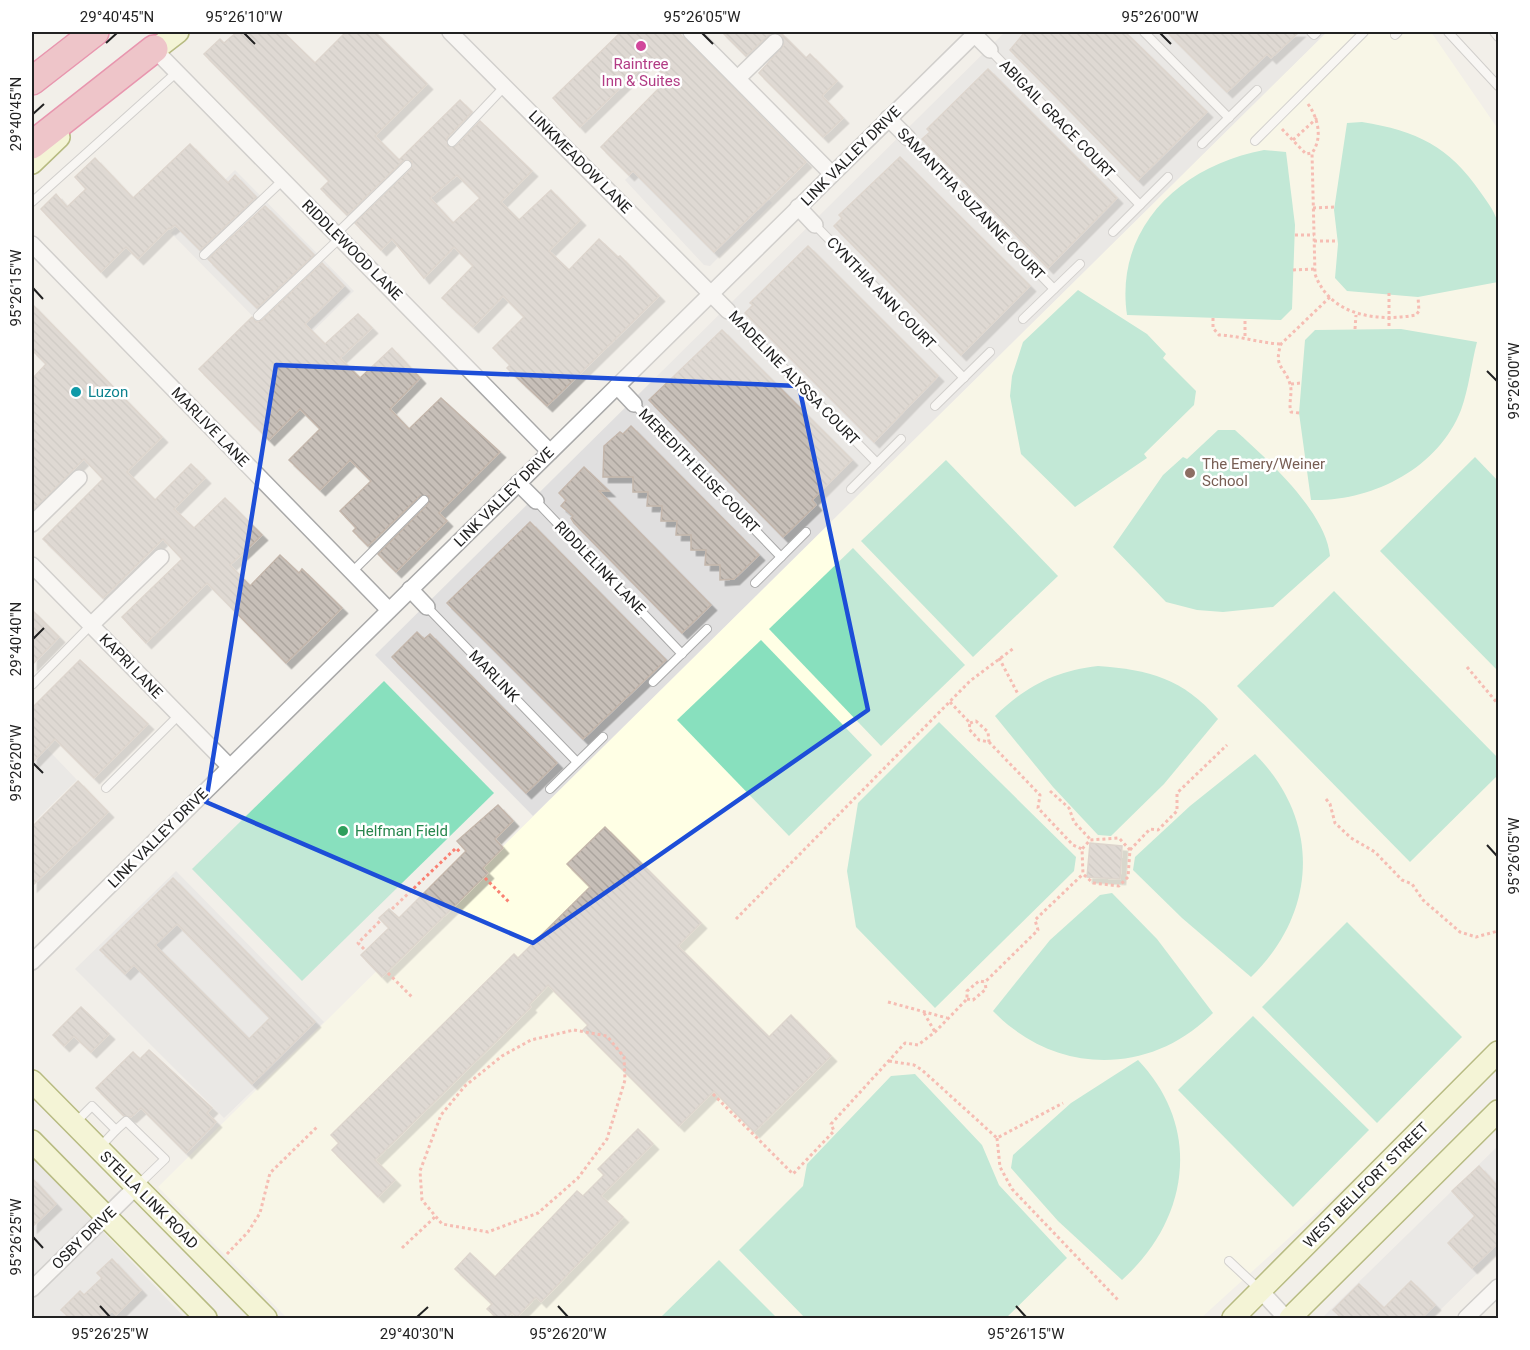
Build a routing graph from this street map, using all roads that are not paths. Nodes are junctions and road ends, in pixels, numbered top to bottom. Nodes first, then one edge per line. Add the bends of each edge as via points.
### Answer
1 (95, 32) edge
2 (178, 32) edge
3 (450, 32) edge
4 (691, 32) edge
5 (1144, 32) edge
6 (1311, 32) edge
7 (1317, 32) edge
8 (1364, 32) edge
9 (1448, 32) edge
10 (1494, 32) edge
11 (976, 33) edge
12 (1498, 36) edge
13 (775, 42) dead end
14 (154, 49) junction
15 (990, 50) joint
16 (177, 72) junction
17 (738, 78) junction
18 (32, 81) edge
19 (505, 86) junction
20 (1498, 86) edge
21 (1257, 90) dead end
22 (888, 118) junction
23 (1229, 118) junction
24 (908, 138) joint
25 (1255, 141) dead end
26 (452, 142) dead end
27 (1202, 144) dead end
28 (32, 145) edge
29 (32, 163) edge
30 (407, 165) dead end
31 (832, 174) junction
32 (1168, 177) dead end
33 (283, 180) junction
34 (32, 202) edge
35 (1140, 205) junction
36 (798, 207) junction
37 (815, 225) joint
38 (1113, 232) dead end
39 (338, 236) junction
40 (32, 244) edge
41 (204, 255) dead end
42 (1080, 264) dead end
43 (1054, 289) junction
44 (711, 293) junction
45 (728, 311) joint
46 (258, 316) dead end
47 (1023, 319) dead end
48 (990, 351) dead end
49 (964, 378) junction
50 (617, 386) junction
51 (634, 404) joint
52 (935, 406) dead end
53 (902, 439) dead end
54 (550, 452) junction
55 (877, 463) junction
56 (79, 478) dead end
57 (518, 483) junction
58 (850, 489) dead end
59 (424, 500) dead end
60 (536, 501) joint
61 (32, 524) edge
62 (806, 532) dead end
63 (161, 557) dead end
64 (781, 557) junction
65 (32, 565) edge
66 (352, 572) junction
67 (755, 583) dead end
68 (410, 589) junction
69 (427, 607) joint
70 (389, 610) junction
71 (91, 625) junction
72 (707, 629) dead end
73 (682, 654) junction
74 (653, 682) dead end
75 (32, 685) edge
76 (179, 715) junction
77 (603, 737) dead end
78 (577, 762) junction
79 (230, 767) junction
80 (106, 788) dead end
81 (550, 789) dead end
82 (33, 958) edge
83 (1498, 1052) edge
84 (32, 1081) edge
85 (1498, 1111) edge
86 (74, 1124) junction
87 (116, 1130) junction
88 (32, 1142) edge
89 (98, 1148) junction
90 (136, 1187) junction
91 (106, 1216) junction
92 (1229, 1261) dead end
93 (1498, 1287) edge
94 (32, 1289) edge
95 (1260, 1291) junction
96 (206, 1318) edge
97 (266, 1318) edge
98 (1233, 1318) edge
99 (1288, 1318) edge
100 (1466, 1318) edge

1 - 18 highway
2 - 14 main road
3 - 19 street, LINKMEADOW LANE
4 - 17 street
5 - 23 lane
6 - 7 lane
8 - 25 lane
9 - 20 lane
10 - 12 lane
11 - 15 street, ABIGAIL GRACE COURT
11 - 22 street, LINK VALLEY DRIVE
13 - 17 street
14 - 16 street, RIDDLEWOOD LANE
14 - 28 highway
14 - 29 main road
15 - 35 lane, ABIGAIL GRACE COURT
16 - 33 street, RIDDLEWOOD LANE
16 - 34 lane
17 - 31 street
19 - 26 lane
19 - 44 street, LINKMEADOW LANE
21 - 23 lane
22 - 24 street, SAMANTHA SUZANNE COURT
22 - 31 street, LINK VALLEY DRIVE
23 - 27 lane
24 - 43 lane, SAMANTHA SUZANNE COURT
30 - 39 lane
31 - 36 street, LINK VALLEY DRIVE
32 - 35 lane
33 - 39 street, RIDDLEWOOD LANE
33 - 41 lane
35 - 38 lane
36 - 37 street, CYNTHIA ANN COURT
36 - 44 street, LINK VALLEY DRIVE
37 - 49 lane, CYNTHIA ANN COURT
39 - 46 lane
39 - 54 street, RIDDLEWOOD LANE
40 - 66 street, MARLIVE LANE
42 - 43 lane, SAMANTHA SUZANNE COURT
43 - 47 lane, SAMANTHA SUZANNE COURT
44 - 45 street, MADELINE ALYSSA COURT
44 - 50 street, LINK VALLEY DRIVE
45 - 55 lane, MADELINE ALYSSA COURT
48 - 49 lane
49 - 52 lane
50 - 51 street, MEREDITH ELISE COURT
50 - 54 street, LINK VALLEY DRIVE
51 - 64 lane, MEREDITH ELISE COURT
53 - 55 lane
54 - 57 street, LINK VALLEY DRIVE
55 - 58 lane
56 - 61 street
57 - 60 street, RIDDLELINK LANE
57 - 68 street, LINK VALLEY DRIVE
59 - 66 lane
60 - 73 lane, RIDDLELINK LANE
62 - 64 lane
63 - 71 street
64 - 67 lane
65 - 71 street, KAPRI LANE
66 - 70 street, MARLIVE LANE
68 - 69 street, MARLINK
68 - 70 street, LINK VALLEY DRIVE
69 - 78 lane, MARLINK
70 - 79 street, LINK VALLEY DRIVE
71 - 75 lane
71 - 76 street, KAPRI LANE
72 - 73 lane
73 - 74 lane
76 - 79 street, KAPRI LANE
76 - 80 lane
77 - 78 lane
78 - 81 lane
79 - 82 street, LINK VALLEY DRIVE
83 - 95 main road, WEST BELLFORT STREET
84 - 86 main road, STELLA LINK ROAD
85 - 99 main road
86 - 87 lane via 92,1106
86 - 89 main road, STELLA LINK ROAD
87 - 89 lane
87 - 90 lane via 126,1121 165,1159
88 - 91 main road
89 - 90 main road, STELLA LINK ROAD
90 - 91 street, OSBY DRIVE
90 - 97 main road, STELLA LINK ROAD
91 - 94 street, OSBY DRIVE
91 - 96 main road
92 - 95 lane
93 - 100 street
95 - 98 main road, WEST BELLFORT STREET
95 - 99 street

